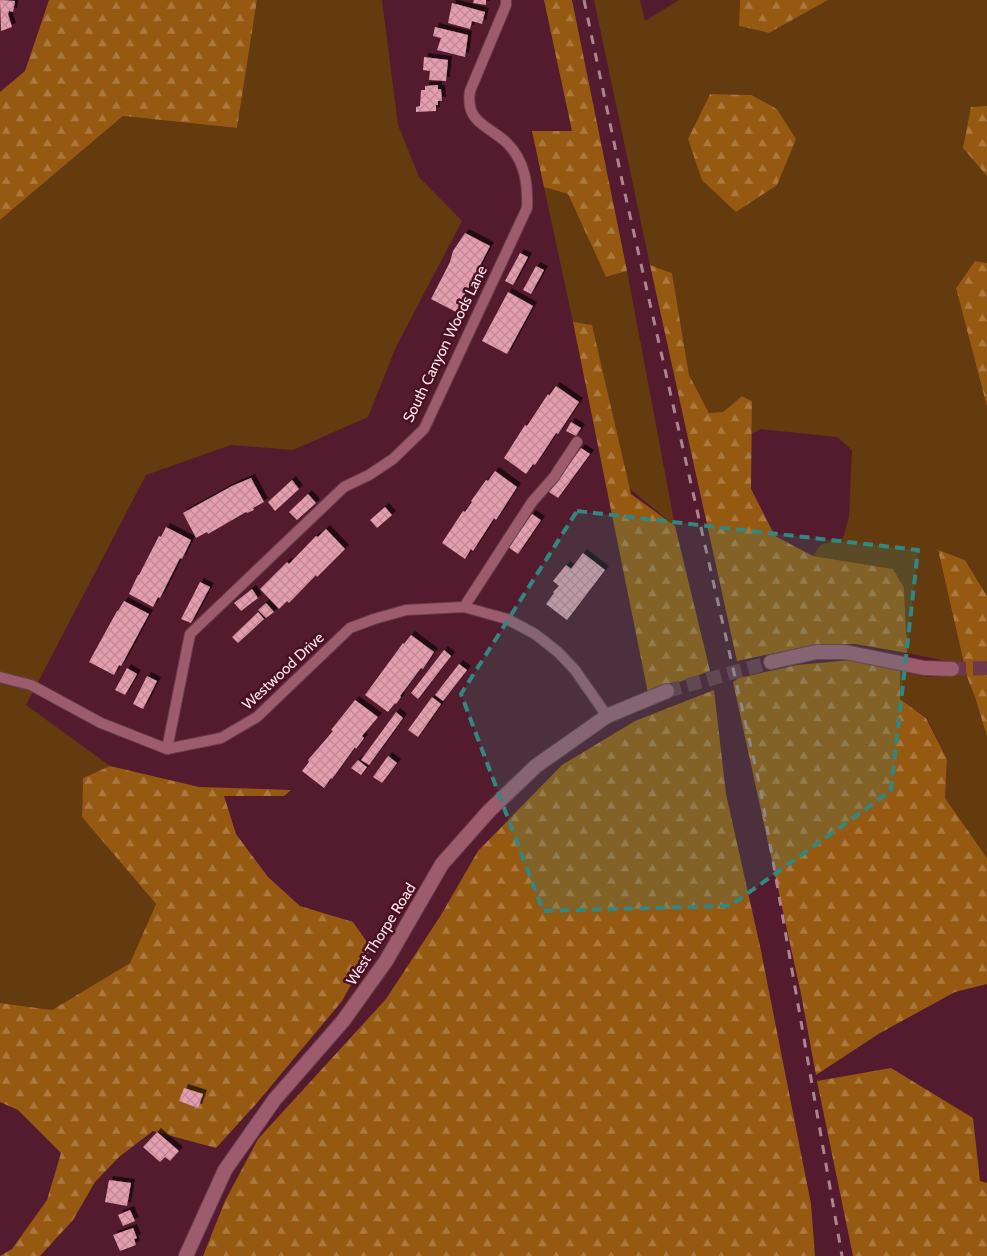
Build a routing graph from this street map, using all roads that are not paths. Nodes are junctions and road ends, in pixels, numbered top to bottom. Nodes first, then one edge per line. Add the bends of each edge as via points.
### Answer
1 (506, 0) edge
2 (577, 442) dead end
3 (464, 607) junction
4 (771, 662) tunnel mouth
5 (952, 669) tunnel mouth
6 (0, 677) edge
7 (667, 691) tunnel mouth
8 (607, 716) junction
9 (167, 749) junction
10 (186, 1256) edge

1 - 9 street, South Canyon Woods Lane via 468,102 470,111 479,122 508,144 517,157 524,170 528,190 527,208 424,429 394,459 344,487 190,634
2 - 3 street via 554,477 532,502
3 - 8 street, Westwood Drive via 507,619 536,634 574,670
3 - 9 street, Westwood Drive via 406,610 350,628 257,717 221,738
4 - 5 street via 816,652 845,652 924,668
6 - 9 street via 31,685 101,723
7 - 8 street, West Thorpe Road
8 - 10 street, West Thorpe Road via 536,766 489,810 442,864 386,961 340,1025 275,1099 225,1170

